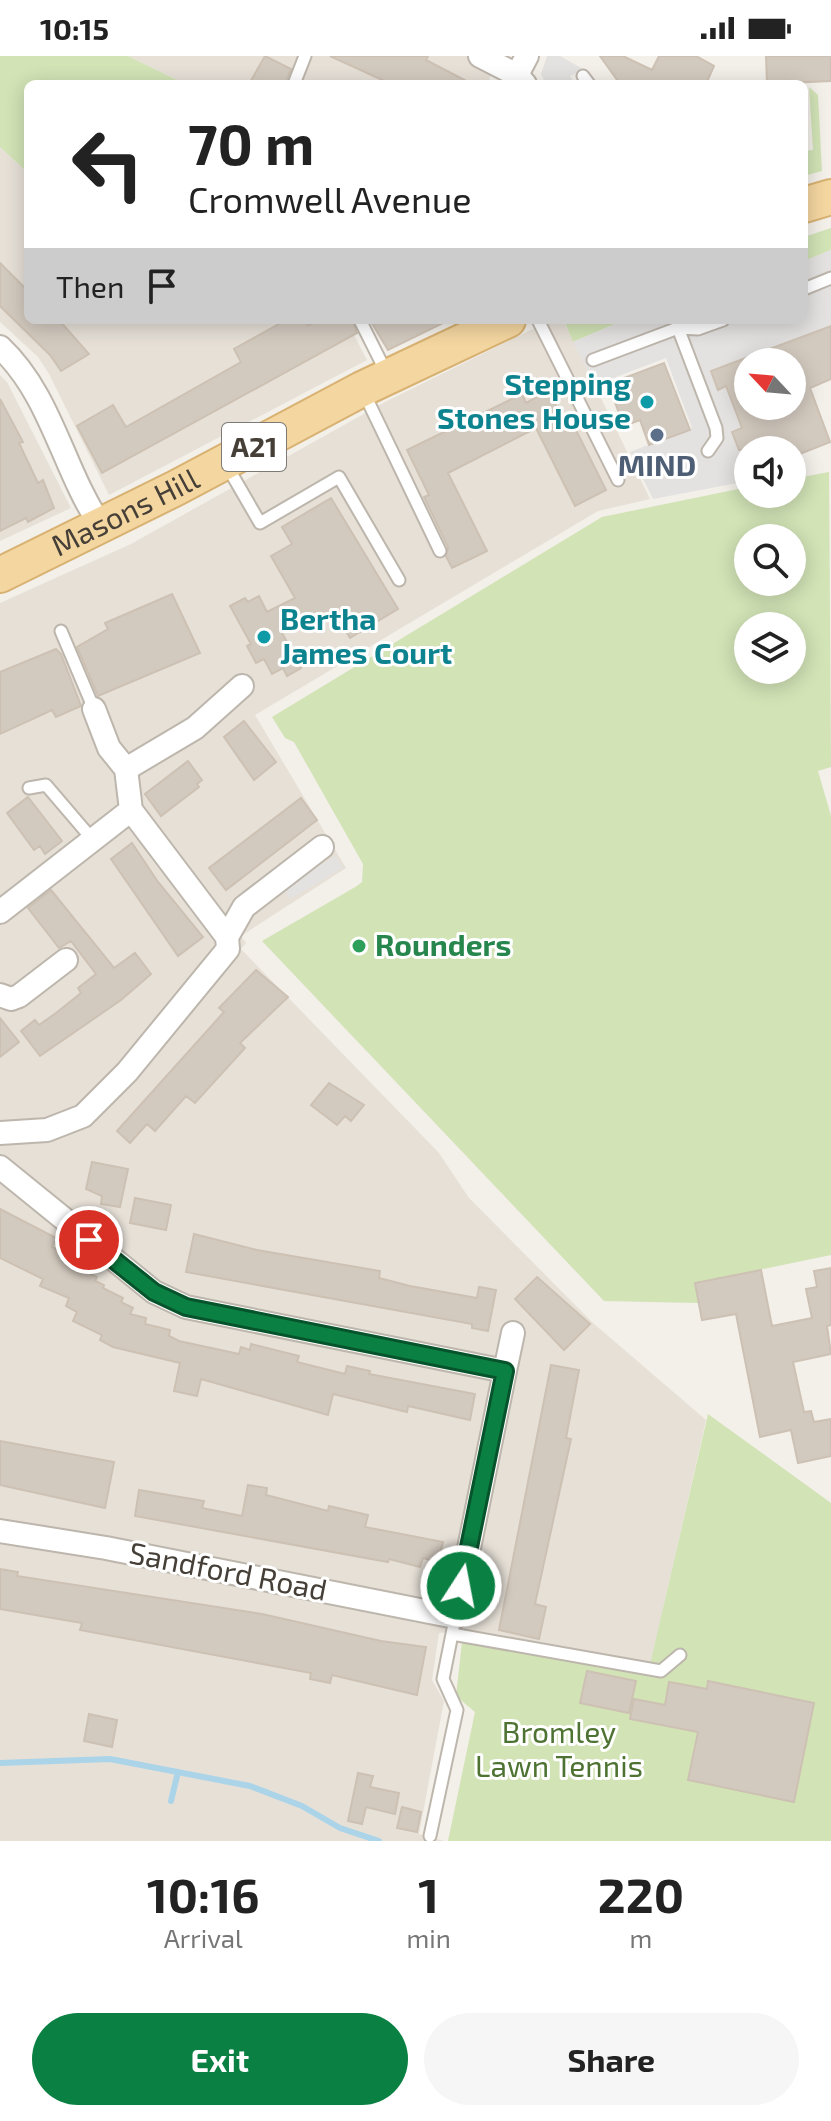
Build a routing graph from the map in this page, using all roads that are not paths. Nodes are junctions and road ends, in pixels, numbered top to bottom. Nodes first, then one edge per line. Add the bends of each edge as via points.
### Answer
1 (305, 56) edge
2 (480, 56) edge
3 (523, 72) edge
4 (296, 80) edge
5 (831, 197) edge
6 (808, 204) edge
7 (831, 278) edge
8 (808, 287) edge
9 (361, 324) edge
10 (500, 324) edge
11 (540, 324) edge
12 (712, 324) edge
13 (678, 328) junction
14 (3, 357) edge
15 (593, 360) dead end
16 (375, 383) junction
17 (708, 451) dead end
18 (225, 462) junction
19 (618, 480) dead end
20 (101, 526) junction
21 (440, 551) dead end
22 (0, 575) edge
23 (399, 580) dead end
24 (61, 631) dead end
25 (242, 686) dead end
26 (94, 709) joint
27 (126, 769) junction
28 (29, 788) dead end
29 (131, 810) junction
30 (93, 840) junction
31 (322, 847) dead end
32 (0, 912) edge
33 (227, 937) junction
34 (66, 960) dead end
35 (0, 995) edge
36 (0, 1133) edge
37 (0, 1167) edge
38 (513, 1333) dead end
39 (505, 1371) junction
40 (0, 1531) edge
41 (453, 1626) junction
42 (680, 1655) dead end
43 (430, 1836) dead end

1 - 4 lane
2 - 3 street
5 - 6 main road
7 - 8 lane
9 - 16 lane
10 - 16 main road, Masons Hill / A21
11 - 19 lane
12 - 13 lane
13 - 15 lane
13 - 17 lane via 716,428 717,438
14 - 20 street via 37,392
16 - 18 main road, Masons Hill / A21
16 - 21 lane
18 - 20 main road, Masons Hill / A21
18 - 23 lane via 260,523 339,477
20 - 22 main road, Masons Hill / A21
24 - 26 lane
25 - 27 street via 195,728
26 - 27 street via 109,748
27 - 29 street
28 - 30 lane via 46,785
29 - 30 street
29 - 33 street
30 - 32 street
31 - 33 street via 244,907
33 - 36 street via 228,949 219,962 83,1116 47,1130
34 - 35 street via 19,996
37 - 39 street via 154,1292 186,1307
38 - 39 street
39 - 41 street
40 - 41 street, Sandford Road via 106,1548
41 - 42 lane via 661,1671
41 - 43 lane via 443,1679 457,1710

